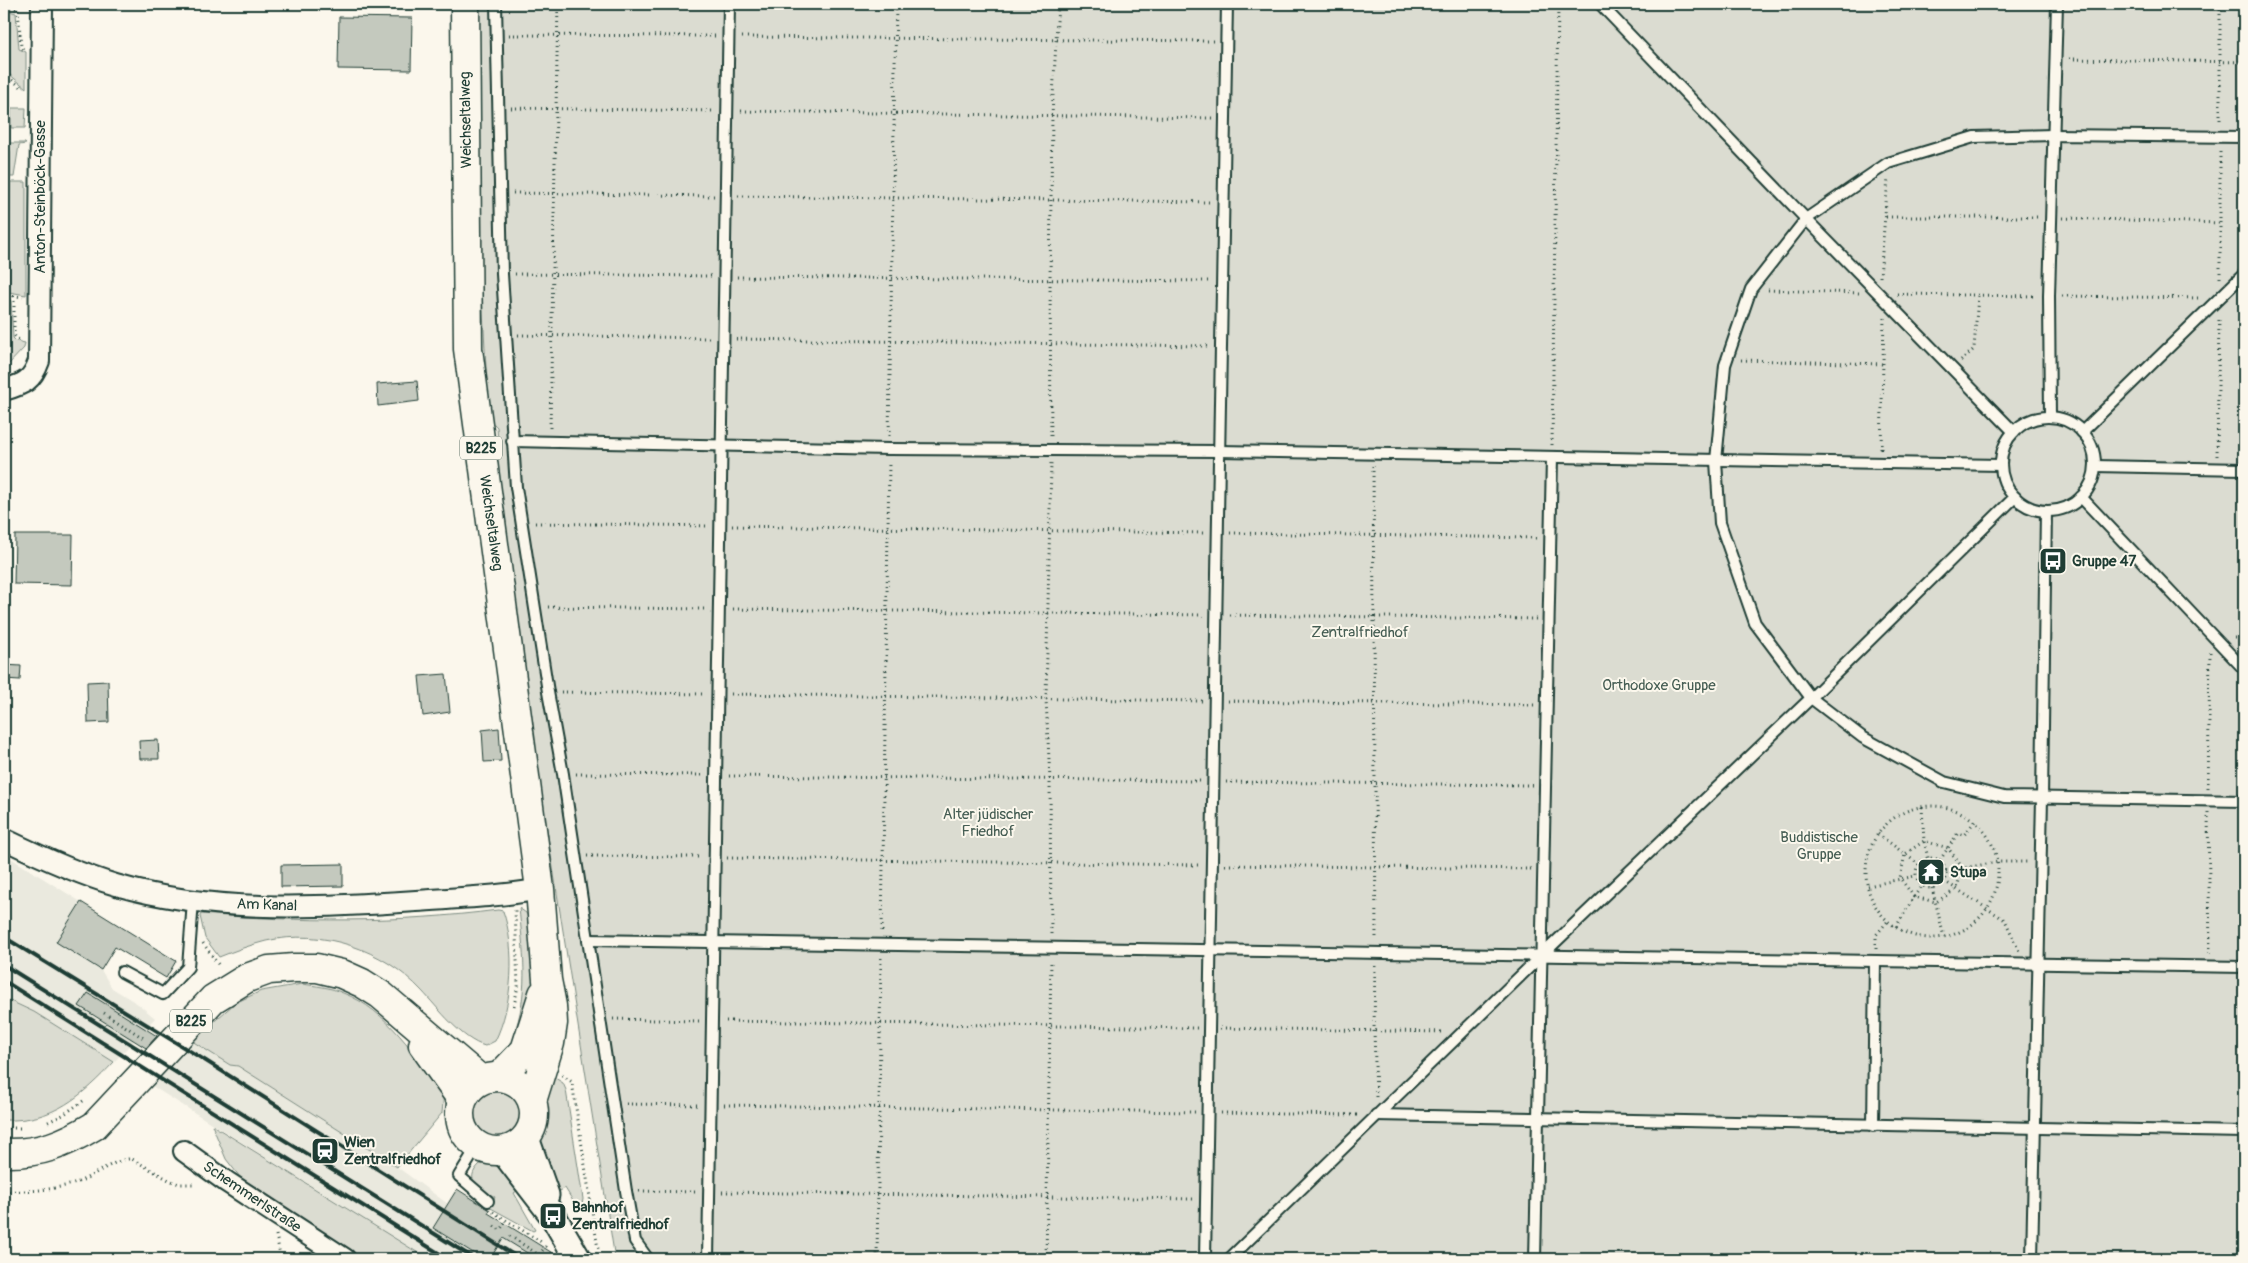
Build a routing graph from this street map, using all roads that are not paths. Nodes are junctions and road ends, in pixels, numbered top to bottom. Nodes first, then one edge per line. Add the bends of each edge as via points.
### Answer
1 (465, 4) edge
2 (496, 4) edge
3 (729, 4) edge
4 (1227, 4) edge
5 (1600, 4) edge
6 (2057, 4) edge
7 (32, 7) edge
8 (2052, 134) junction
9 (2244, 137) edge
10 (1806, 219) junction
11 (2244, 274) edge
12 (4, 390) edge
13 (2050, 417) junction
14 (2014, 432) junction
15 (2082, 432) junction
16 (512, 441) junction
17 (722, 444) junction
18 (1219, 452) junction
19 (1552, 458) junction
20 (1716, 461) junction
21 (2001, 465) junction
22 (2095, 466) junction
23 (2244, 468) edge
24 (2081, 497) junction
25 (2015, 498) junction
26 (2046, 511) junction
27 (2244, 669) edge
28 (1811, 698) junction
29 (2042, 798) junction
30 (2244, 801) edge
31 (4, 839) edge
32 (527, 892) junction
33 (192, 901) junction
34 (588, 940) junction
35 (714, 942) junction
36 (1211, 949) junction
37 (1542, 955) junction
38 (1875, 961) junction
39 (2038, 964) junction
40 (2244, 967) edge
41 (122, 972) dead end
42 (548, 980) junction
43 (401, 1013) junction
44 (490, 1078) junction
45 (462, 1100) junction
46 (532, 1101) junction
47 (1376, 1115) junction
48 (1540, 1119) junction
49 (1873, 1126) junction
50 (2035, 1129) junction
51 (2244, 1132) edge
52 (515, 1145) junction
53 (477, 1147) junction
54 (184, 1151) dead end
55 (4, 1153) edge
56 (488, 1201) road end
57 (589, 1256) edge
58 (345, 1259) edge
59 (648, 1259) edge
60 (708, 1259) edge
61 (1205, 1259) edge
62 (1228, 1259) edge
63 (1535, 1259) edge
64 (2032, 1259) edge

1 - 32 main road, Weichseltalweg / B225 via 468,349
2 - 16 lane via 502,274
3 - 17 lane
4 - 18 lane
5 - 10 lane
6 - 8 lane
7 - 12 street, Anton-Steinböck-Gasse via 39,361 35,372 24,384
8 - 9 lane
8 - 10 lane via 1974,137 1888,163
8 - 13 lane
10 - 14 lane
10 - 20 lane via 1751,289 1725,364
11 - 15 lane
13 - 14 lane via 2031,421
13 - 15 lane via 2073,424
14 - 21 lane via 2004,447
15 - 22 lane via 2094,454
16 - 17 lane
16 - 34 lane
17 - 18 lane
17 - 35 lane
18 - 19 lane
18 - 36 lane
19 - 20 lane
19 - 37 lane
20 - 21 lane
20 - 28 lane via 1720,523 1756,624
21 - 25 lane via 2005,482
22 - 23 lane
22 - 24 lane via 2093,478
24 - 26 lane via 2065,508
24 - 27 lane
25 - 26 lane via 2029,507
25 - 28 lane
26 - 29 lane
28 - 29 lane via 1862,737 1944,782 2004,796
28 - 37 lane
29 - 30 lane
29 - 39 lane
31 - 33 street, Am Kanal via 115,885
32 - 33 street, Am Kanal via 289,907
32 - 42 main road, Weichseltalweg / B225
33 - 41 lane via 188,966 162,994
34 - 35 lane
34 - 59 lane via 635,1242
35 - 36 lane
35 - 60 lane
36 - 37 lane
36 - 61 lane
37 - 38 lane
37 - 47 lane
37 - 48 lane
38 - 39 lane
38 - 49 lane
39 - 40 lane
39 - 50 lane
42 - 44 main road, Weichseltalweg / B225 via 525,1050
42 - 46 main road, Weichseltalweg / B225 via 553,1023 545,1063
43 - 44 main road, B225
43 - 45 main road, B225
43 - 55 main road, B225 via 382,995 342,974 317,968 269,970 247,978 213,999 94,1126 70,1141 47,1149
44 - 45 main road, Weichseltalweg / B225 via 466,1092
44 - 46 main road, B225 via 519,1084
45 - 53 main road via 459,1111 461,1126
46 - 52 main road, Weichseltalweg / B225 via 532,1127
47 - 48 lane
47 - 62 lane
48 - 49 lane
48 - 63 lane
49 - 50 lane
50 - 51 lane
50 - 64 lane
52 - 53 main road via 485,1150
52 - 57 street via 553,1216
53 - 56 lane via 459,1176
54 - 58 street, Schemmerlstraße

